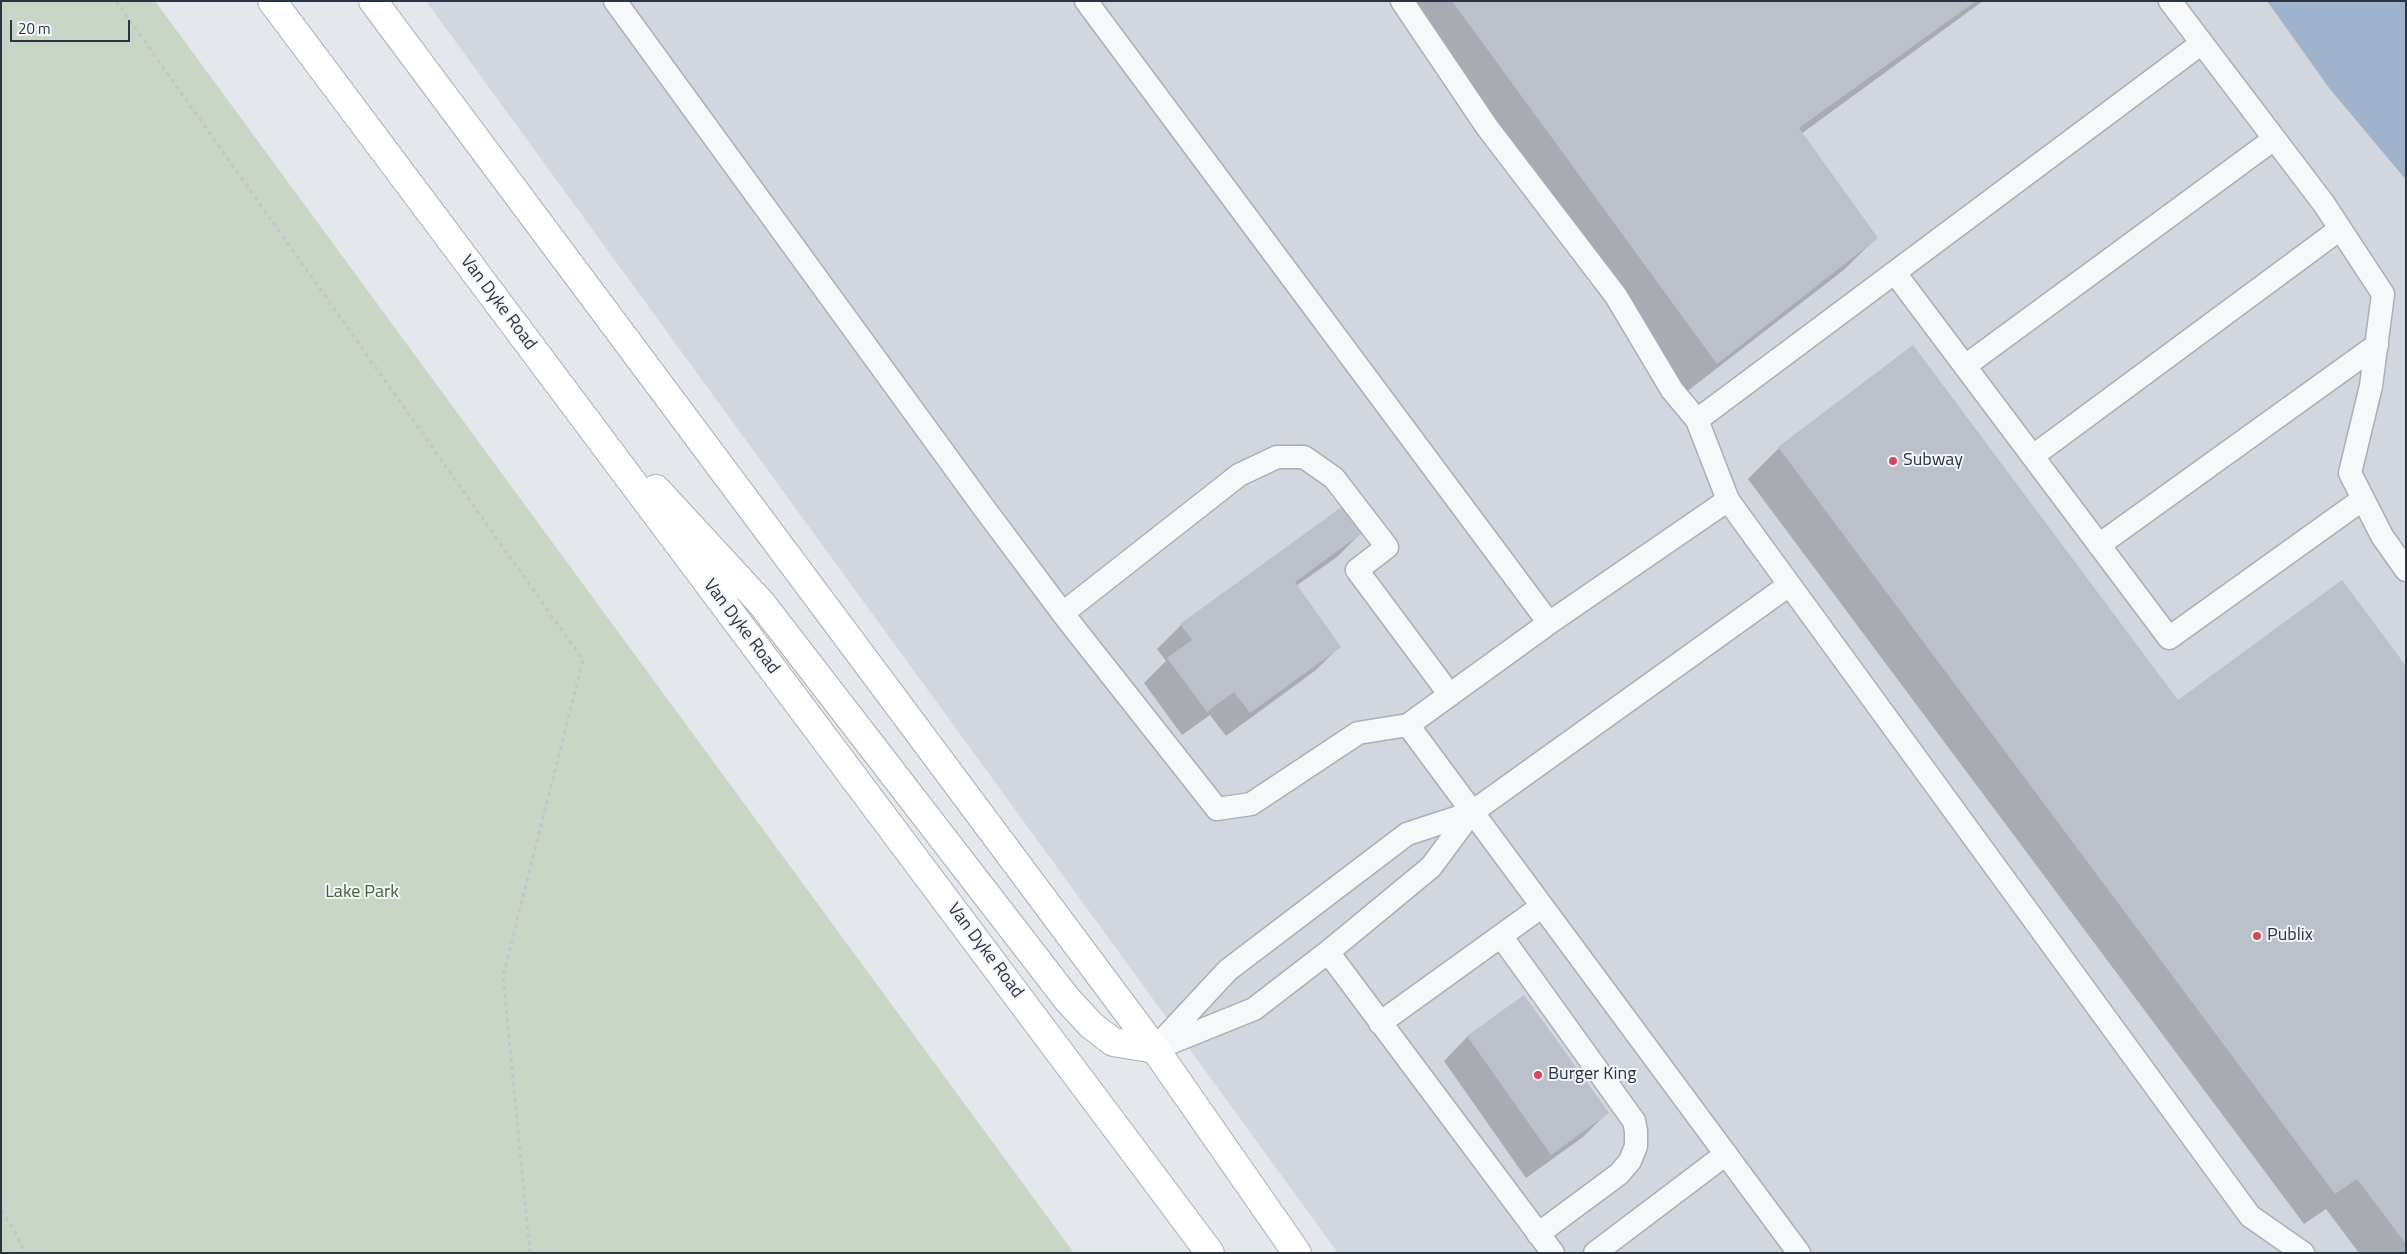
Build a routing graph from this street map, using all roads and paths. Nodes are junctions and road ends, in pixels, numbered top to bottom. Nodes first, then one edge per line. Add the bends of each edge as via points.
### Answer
1 (116, 1) edge
2 (272, 1) edge
3 (373, 1) edge
4 (616, 1) edge
5 (1086, 1) edge
6 (1402, 1) edge
7 (2170, 1) edge
8 (2202, 44) junction
9 (2274, 139) junction
10 (2340, 229) junction
11 (1895, 273) junction
12 (2377, 344) junction
13 (1965, 366) junction
14 (548, 372) junction
15 (1697, 420) junction
16 (2033, 456) junction
17 (2363, 499) junction
18 (1728, 500) junction
19 (2099, 545) junction
20 (2406, 570) edge
21 (1790, 585) junction
22 (1063, 613) junction
23 (1549, 623) junction
24 (1450, 695) junction
25 (1408, 726) junction
26 (1471, 814) junction
27 (1541, 907) junction
28 (1501, 936) junction
29 (1328, 952) junction
30 (1380, 1023) junction
31 (1155, 1049) junction
32 (1726, 1154) junction
33 (1, 1211) edge
34 (1538, 1234) junction
35 (25, 1253) edge
36 (530, 1253) edge
37 (1210, 1253) edge
38 (1298, 1253) edge
39 (1553, 1253) edge
40 (1595, 1253) edge
41 (1799, 1253) edge
42 (2303, 1253) edge

1 - 36 path via 583,660 503,976
2 - 14 main road, Van Dyke Road
3 - 31 main road
4 - 22 lane
5 - 23 lane
6 - 15 lane via 1488,127 1616,296 1672,390
7 - 8 lane
8 - 9 lane
8 - 11 lane
9 - 10 lane
9 - 13 lane
10 - 12 lane via 2383,294
10 - 16 lane
11 - 13 lane
11 - 15 lane
12 - 17 lane via 2371,386 2350,473
12 - 19 lane
13 - 16 lane
14 - 31 main road via 762,604 1067,999 1091,1025 1113,1042
14 - 37 main road, Van Dyke Road
15 - 18 lane
16 - 19 lane
17 - 19 lane via 2169,638
17 - 20 lane via 2382,536
18 - 21 lane
18 - 23 lane
21 - 26 lane
21 - 42 lane via 2250,1216
22 - 24 lane via 1239,475 1277,457 1304,457 1334,478 1387,547 1357,570
22 - 25 lane via 1217,809 1251,804 1358,732
23 - 24 lane
24 - 25 lane
25 - 26 lane
26 - 27 lane
26 - 29 lane via 1431,867
26 - 31 lane via 1408,834 1228,970
27 - 28 lane
27 - 32 lane
28 - 30 lane
28 - 34 lane via 1634,1121 1636,1131 1636,1146 1620,1174
29 - 30 lane
29 - 31 lane via 1254,1009
30 - 34 lane
31 - 38 main road
32 - 40 lane
32 - 41 lane
33 - 35 path
34 - 39 lane

